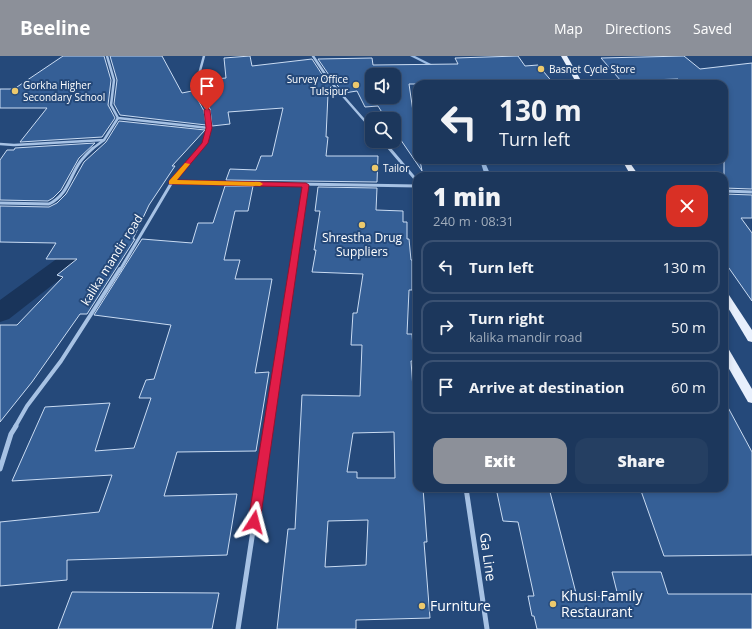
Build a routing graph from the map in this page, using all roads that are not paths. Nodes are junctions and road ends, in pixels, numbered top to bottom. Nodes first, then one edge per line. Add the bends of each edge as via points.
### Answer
1 (107, 56) edge
2 (204, 56) edge
3 (313, 56) edge
4 (564, 56) edge
5 (578, 80) edge
6 (118, 118) junction
7 (365, 121) edge
8 (209, 128) junction
9 (104, 140) junction
10 (0, 144) edge
11 (389, 148) edge
12 (413, 176) edge
13 (172, 182) junction
14 (306, 185) junction
15 (413, 186) edge
16 (728, 191) edge
17 (752, 192) edge
18 (0, 203) edge
19 (728, 300) edge
20 (752, 338) edge
21 (728, 358) edge
22 (752, 399) edge
23 (0, 469) edge
24 (467, 492) edge
25 (238, 629) edge
26 (487, 629) edge

1 - 6 street via 114,82 110,100 111,110
2 - 8 street, kalika mandir road via 198,78
3 - 7 street via 329,80
4 - 5 main road
6 - 8 street
6 - 9 street
8 - 13 street, kalika mandir road via 205,143
9 - 10 street
9 - 18 street via 87,153 56,202
11 - 12 street
13 - 14 street
13 - 23 street, kalika mandir road via 61,361 27,406 11,434
14 - 15 street
14 - 25 street
16 - 17 street
19 - 20 main road
21 - 22 main road
24 - 26 street, Ga Line

